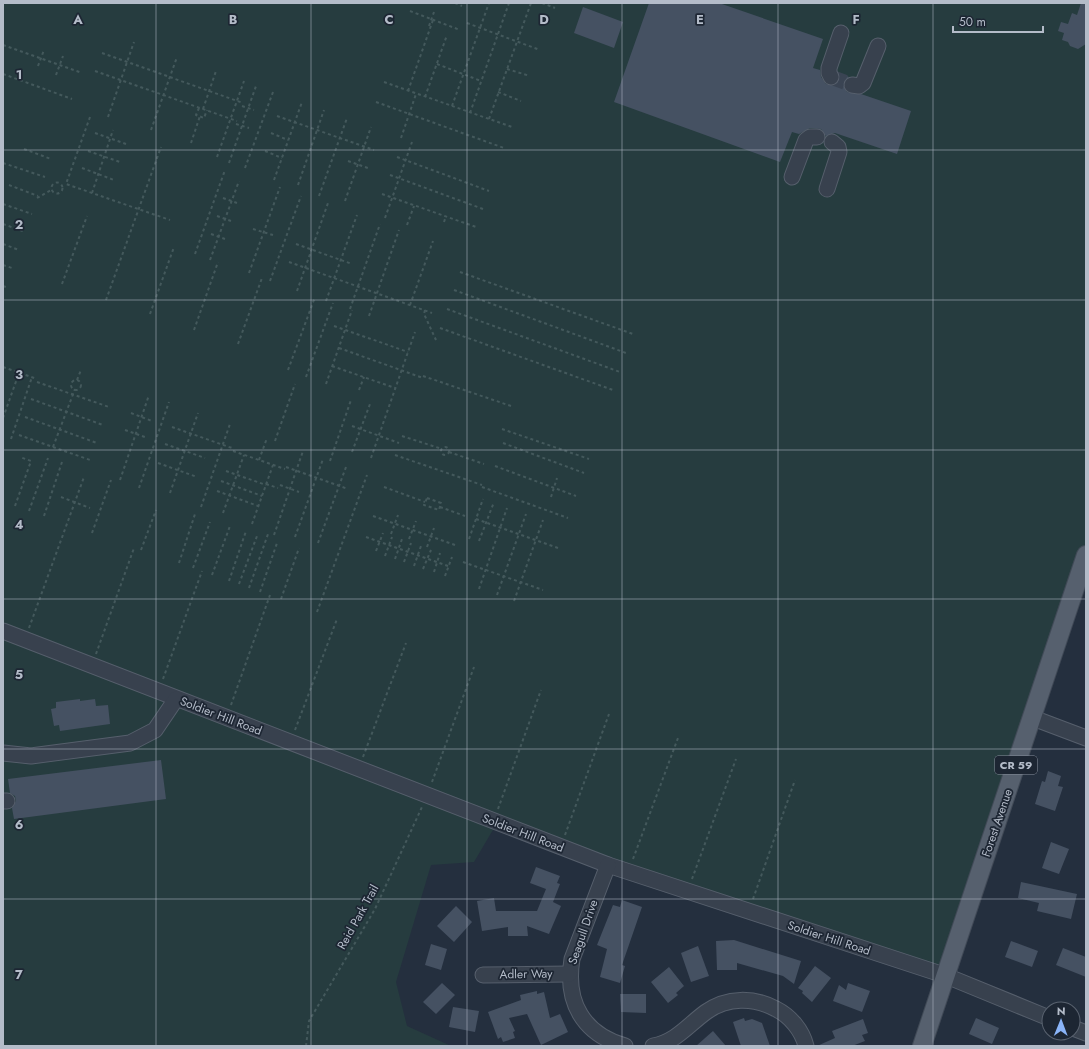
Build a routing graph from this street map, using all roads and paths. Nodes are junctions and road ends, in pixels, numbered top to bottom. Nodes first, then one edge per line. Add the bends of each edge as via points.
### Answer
1 (455, 3) edge
2 (489, 3) edge
3 (509, 3) edge
4 (531, 3) edge
5 (542, 3) edge
6 (462, 6) dead end
7 (555, 8) dead end
8 (410, 11) dead end
9 (434, 12) dead end
10 (432, 20) junction
11 (467, 23) dead end
12 (429, 26) dead end
13 (480, 28) junction
14 (460, 30) dead end
15 (841, 33) dead end
16 (498, 34) junction
17 (447, 35) dead end
18 (517, 41) junction
19 (134, 42) dead end
20 (3, 45) edge
21 (878, 46) dead end
22 (44, 50) dead end
23 (540, 50) dead end
24 (102, 53) dead end
25 (63, 56) dead end
26 (41, 58) junction
27 (177, 58) dead end
28 (127, 62) junction
29 (437, 64) junction
30 (59, 65) junction
31 (38, 66) dead end
32 (507, 69) junction
33 (95, 71) dead end
34 (216, 71) dead end
35 (82, 73) dead end
36 (3, 74) edge
37 (463, 74) junction
38 (56, 75) dead end
39 (530, 76) dead end
40 (831, 77) dead end
41 (170, 78) junction
42 (121, 80) junction
43 (244, 81) dead end
44 (481, 81) junction
45 (384, 82) dead end
46 (256, 86) dead end
47 (852, 86) dead end
48 (209, 91) junction
49 (408, 91) junction
50 (273, 92) dead end
51 (498, 92) junction
52 (416, 94) junction
53 (164, 95) junction
54 (425, 97) junction
55 (72, 99) dead end
56 (237, 101) junction
57 (521, 101) dead end
58 (302, 102) dead end
59 (376, 102) dead end
60 (452, 106) junction
61 (199, 108) junction
62 (248, 108) junction
63 (202, 109) junction
64 (207, 110) junction
65 (254, 110) dead end
66 (324, 110) dead end
67 (470, 113) junction
68 (409, 114) junction
69 (200, 116) junction
70 (277, 116) dead end
71 (90, 117) dead end
72 (108, 117) dead end
73 (347, 118) dead end
74 (231, 119) junction
75 (488, 119) junction
76 (295, 122) junction
77 (242, 126) junction
78 (371, 127) dead end
79 (249, 128) dead end
80 (512, 128) dead end
81 (113, 130) dead end
82 (151, 130) dead end
83 (317, 130) junction
84 (95, 133) dead end
85 (271, 134) dead end
86 (817, 137) dead end
87 (340, 138) junction
88 (401, 138) dead end
89 (110, 139) junction
90 (289, 140) junction
91 (412, 142) dead end
92 (832, 142) dead end
93 (191, 143) dead end
94 (126, 144) dead end
95 (161, 147) dead end
96 (364, 147) junction
97 (504, 148) dead end
98 (24, 149) dead end
99 (374, 150) dead end
100 (88, 151) dead end
101 (265, 151) dead end
102 (104, 157) junction
103 (217, 157) dead end
104 (397, 157) dead end
105 (282, 158) junction
106 (51, 159) dead end
107 (348, 161) dead end
108 (406, 161) junction
109 (120, 162) dead end
110 (3, 163) edge
111 (229, 163) dead end
112 (358, 165) junction
113 (82, 168) dead end
114 (245, 168) dead end
115 (368, 168) dead end
116 (225, 170) dead end
117 (98, 174) junction
118 (390, 175) dead end
119 (792, 176) dead end
120 (45, 178) dead end
121 (399, 178) junction
122 (114, 180) dead end
123 (274, 180) dead end
124 (239, 181) dead end
125 (66, 184) junction
126 (9, 185) dead end
127 (298, 185) dead end
128 (62, 186) junction
129 (280, 187) dead end
130 (827, 189) dead end
131 (51, 190) junction
132 (489, 191) dead end
133 (92, 193) junction
134 (382, 194) dead end
135 (301, 196) dead end
136 (319, 196) dead end
137 (392, 197) junction
138 (223, 198) dead end
139 (231, 201) junction
140 (345, 201) dead end
141 (237, 203) dead end
142 (328, 203) dead end
143 (3, 204) edge
144 (415, 205) junction
145 (483, 209) dead end
146 (138, 210) junction
147 (32, 214) dead end
148 (357, 215) dead end
149 (87, 216) dead end
150 (217, 216) dead end
151 (446, 216) junction
152 (385, 218) dead end
153 (225, 219) junction
154 (170, 220) dead end
155 (231, 221) dead end
156 (444, 222) dead end
157 (3, 224) edge
158 (380, 224) dead end
159 (407, 225) dead end
160 (476, 227) dead end
161 (253, 229) dead end
162 (400, 230) dead end
163 (25, 232) dead end
164 (263, 232) junction
165 (211, 234) dead end
166 (273, 235) dead end
167 (218, 237) junction
168 (225, 239) dead end
169 (433, 241) dead end
170 (3, 244) edge
171 (296, 244) dead end
172 (174, 247) dead end
173 (19, 250) dead end
174 (311, 250) junction
175 (195, 254) dead end
176 (210, 260) dead end
177 (341, 260) junction
178 (218, 262) dead end
179 (289, 262) dead end
180 (352, 264) dead end
181 (3, 265) edge
182 (12, 268) dead end
183 (305, 268) junction
184 (460, 272) dead end
185 (249, 273) dead end
186 (262, 278) dead end
187 (334, 278) junction
188 (270, 281) dead end
189 (62, 284) dead end
190 (358, 286) junction
191 (454, 290) dead end
192 (297, 291) dead end
193 (378, 293) junction
194 (315, 297) dead end
195 (106, 300) dead end
196 (326, 301) dead end
197 (333, 303) dead end
198 (410, 305) junction
199 (447, 309) dead end
200 (426, 310) junction
201 (432, 313) dead end
202 (150, 314) dead end
203 (370, 316) dead end
204 (334, 326) dead end
205 (440, 328) dead end
206 (194, 330) dead end
207 (345, 330) junction
208 (415, 332) dead end
209 (633, 334) dead end
210 (436, 340) dead end
211 (238, 344) dead end
212 (339, 348) junction
213 (408, 352) junction
214 (626, 353) dead end
215 (332, 366) junction
216 (3, 367) edge
217 (81, 370) dead end
218 (288, 370) dead end
219 (402, 370) junction
220 (620, 372) dead end
221 (19, 373) junction
222 (32, 377) junction
223 (306, 377) dead end
224 (364, 377) junction
225 (77, 380) junction
226 (295, 384) dead end
227 (326, 384) dead end
228 (395, 388) junction
229 (75, 389) junction
230 (358, 390) dead end
231 (613, 390) dead end
232 (73, 394) junction
233 (149, 395) dead end
234 (31, 399) dead end
235 (351, 400) dead end
236 (169, 402) dead end
237 (370, 404) dead end
238 (511, 406) dead end
239 (109, 407) dead end
240 (67, 412) junction
241 (131, 413) dead end
242 (198, 413) dead end
243 (25, 417) dead end
244 (142, 417) junction
245 (3, 418) edge
246 (152, 421) dead end
247 (103, 424) dead end
248 (230, 424) dead end
249 (352, 426) dead end
250 (172, 427) dead end
251 (361, 429) junction
252 (502, 429) dead end
253 (60, 430) junction
254 (124, 430) dead end
255 (191, 433) junction
256 (136, 434) junction
257 (19, 435) dead end
258 (379, 435) junction
259 (402, 436) dead end
260 (145, 437) dead end
261 (267, 438) dead end
262 (11, 439) dead end
263 (275, 441) dead end
264 (97, 443) dead end
265 (399, 443) dead end
266 (503, 443) dead end
267 (166, 444) dead end
268 (223, 445) junction
269 (54, 447) junction
270 (442, 449) junction
271 (185, 451) junction
272 (303, 451) dead end
273 (352, 452) dead end
274 (449, 452) junction
275 (244, 455) junction
276 (395, 455) dead end
277 (20, 457) dead end
278 (48, 458) dead end
279 (205, 458) dead end
280 (371, 458) dead end
281 (323, 459) dead end
282 (589, 459) dead end
283 (90, 460) dead end
284 (259, 460) junction
285 (330, 461) dead end
286 (62, 462) dead end
287 (158, 463) dead end
288 (484, 464) dead end
289 (273, 465) junction
290 (495, 466) dead end
291 (346, 467) dead end
292 (178, 471) junction
293 (226, 471) dead end
294 (296, 471) junction
295 (584, 473) dead end
296 (237, 475) junction
297 (367, 475) dead end
298 (84, 477) dead end
299 (197, 477) dead end
300 (316, 478) junction
301 (557, 478) dead end
302 (111, 480) dead end
303 (120, 480) dead end
304 (221, 481) dead end
305 (266, 484) junction
306 (233, 486) junction
307 (339, 486) junction
308 (384, 487) dead end
309 (139, 488) dead end
310 (554, 488) junction
311 (290, 489) junction
312 (348, 489) dead end
313 (217, 491) dead end
314 (299, 492) dead end
315 (170, 493) dead end
316 (230, 496) junction
317 (262, 496) junction
318 (576, 496) dead end
319 (61, 497) dead end
320 (550, 497) dead end
321 (483, 499) dead end
322 (74, 502) junction
323 (425, 502) junction
324 (494, 502) dead end
325 (15, 506) dead end
326 (258, 506) junction
327 (201, 507) dead end
328 (440, 507) junction
329 (90, 508) dead end
330 (507, 508) dead end
331 (156, 510) dead end
332 (29, 511) dead end
333 (223, 513) dead end
334 (196, 514) dead end
335 (526, 514) dead end
336 (398, 515) dead end
337 (44, 516) dead end
338 (373, 516) dead end
339 (465, 516) dead end
340 (476, 518) junction
341 (568, 518) dead end
342 (543, 520) dead end
343 (416, 521) dead end
344 (210, 522) dead end
345 (486, 522) junction
346 (252, 524) dead end
347 (394, 524) junction
348 (230, 526) dead end
349 (500, 527) junction
350 (434, 528) dead end
351 (413, 530) junction
352 (246, 531) dead end
353 (92, 533) dead end
354 (382, 533) dead end
355 (268, 534) dead end
356 (518, 534) junction
357 (274, 535) dead end
358 (257, 536) dead end
359 (431, 536) junction
360 (295, 537) dead end
361 (366, 537) dead end
362 (402, 539) dead end
363 (409, 539) dead end
364 (469, 539) dead end
365 (536, 540) junction
366 (479, 541) dead end
367 (379, 542) junction
368 (277, 543) dead end
369 (318, 543) dead end
370 (411, 543) dead end
371 (389, 545) junction
372 (455, 545) dead end
373 (421, 546) dead end
374 (427, 547) dead end
375 (134, 548) dead end
376 (299, 548) dead end
377 (558, 548) dead end
378 (399, 549) junction
379 (141, 550) dead end
380 (431, 550) dead end
381 (376, 551) dead end
382 (408, 552) junction
383 (440, 553) dead end
384 (1086, 555) edge
385 (385, 556) dead end
386 (418, 556) junction
387 (452, 557) dead end
388 (395, 559) dead end
389 (427, 559) junction
390 (404, 562) dead end
391 (437, 562) junction
392 (463, 562) dead end
393 (179, 563) dead end
394 (414, 566) dead end
395 (448, 566) junction
396 (193, 568) dead end
397 (423, 569) dead end
398 (486, 570) junction
399 (202, 571) dead end
400 (434, 572) dead end
401 (1083, 574) edge
402 (212, 575) dead end
403 (445, 576) dead end
404 (504, 576) junction
405 (229, 581) dead end
406 (521, 582) junction
407 (239, 584) dead end
408 (249, 588) dead end
409 (479, 588) dead end
410 (543, 590) dead end
411 (260, 592) dead end
412 (270, 595) dead end
413 (497, 595) dead end
414 (281, 599) dead end
415 (514, 601) dead end
416 (317, 612) dead end
417 (337, 619) dead end
418 (3, 631) edge
419 (25, 640) junction
420 (406, 643) dead end
421 (92, 666) junction
422 (474, 667) dead end
423 (541, 690) dead end
424 (159, 692) junction
425 (176, 699) junction
426 (609, 714) dead end
427 (226, 718) junction
428 (1033, 718) junction
429 (678, 738) dead end
430 (1086, 738) edge
431 (290, 743) junction
432 (3, 753) edge
433 (736, 759) dead end
434 (358, 769) junction
435 (795, 780) dead end
436 (427, 796) junction
437 (494, 821) junction
438 (561, 847) junction
439 (608, 865) junction
440 (628, 872) junction
441 (688, 891) junction
442 (749, 911) junction
443 (569, 974) junction
444 (483, 975) dead end
445 (944, 975) junction
446 (1041, 1015) edge
447 (306, 1046) edge
448 (625, 1046) edge
449 (653, 1046) edge
450 (806, 1046) edge
451 (922, 1046) edge

1 - 6 path
2 - 13 path
3 - 16 path
4 - 18 path
5 - 7 path
8 - 10 path
9 - 10 path
10 - 12 path
10 - 14 path
10 - 49 path
11 - 13 path
13 - 16 path
13 - 37 path
15 - 40 street via 829,66
16 - 18 path
16 - 44 path
17 - 29 path
18 - 23 path
18 - 32 path
19 - 28 path
20 - 26 path
21 - 47 street via 863,83
22 - 26 path
24 - 28 path
25 - 30 path
26 - 30 path
26 - 31 path
27 - 41 path
28 - 41 path
28 - 42 path
29 - 37 path
29 - 54 path
30 - 35 path
30 - 38 path
32 - 39 path
32 - 51 path
33 - 42 path
34 - 48 path
36 - 55 path
37 - 44 path
37 - 60 path
41 - 48 path
41 - 53 path
42 - 53 path
42 - 72 path
43 - 56 path
44 - 67 path
45 - 49 path
46 - 62 path
48 - 56 path
48 - 63 path
49 - 52 path
50 - 114 path
51 - 57 path
51 - 75 path
52 - 54 path
52 - 68 path
53 - 61 path
53 - 82 path
54 - 60 path
56 - 62 path
56 - 74 path
58 - 76 path
59 - 68 path
60 - 67 path
61 - 63 path
61 - 69 path via 196,115
62 - 65 path
62 - 77 path
63 - 64 path
64 - 69 path via 204,118
64 - 74 path
66 - 83 path
67 - 75 path
68 - 88 path
68 - 97 path
69 - 93 path
70 - 76 path
71 - 125 path
73 - 87 path
74 - 77 path
74 - 103 path
75 - 80 path
76 - 83 path
76 - 90 path
77 - 79 path
77 - 111 path
78 - 96 path
81 - 89 path
83 - 87 path
83 - 127 path
84 - 89 path
85 - 90 path
86 - 119 street via 806,140
87 - 96 path
87 - 136 path
89 - 94 path
89 - 102 path
90 - 105 path
91 - 108 path
92 - 130 street via 838,147 839,152
95 - 146 path
96 - 99 path
96 - 112 path
98 - 106 path
100 - 102 path
101 - 105 path
102 - 109 path
102 - 117 path
104 - 108 path
105 - 123 path
107 - 112 path
108 - 121 path
108 - 132 path
110 - 120 path
112 - 115 path
112 - 140 path
113 - 117 path
116 - 175 path
117 - 122 path
117 - 133 path
118 - 121 path
121 - 137 path
121 - 145 path
124 - 139 path
125 - 128 path
125 - 133 path
126 - 131 path via 38,197
128 - 131 path via 55,182
128 - 131 path via 62,191 58,194
129 - 164 path
133 - 146 path
134 - 137 path
135 - 188 path
137 - 144 path
137 - 152 path
138 - 139 path
139 - 141 path
139 - 153 path
142 - 174 path
143 - 147 path
144 - 151 path
144 - 159 path
146 - 154 path
146 - 195 path
148 - 177 path
149 - 189 path
150 - 153 path
151 - 156 path
151 - 160 path
153 - 155 path
153 - 167 path
157 - 163 path
158 - 190 path
161 - 164 path
162 - 193 path
164 - 166 path
164 - 185 path
165 - 167 path
167 - 168 path
167 - 176 path
169 - 198 path
170 - 173 path
171 - 174 path
172 - 202 path
174 - 177 path
174 - 183 path
177 - 180 path
177 - 187 path
178 - 206 path
179 - 183 path
181 - 182 path
183 - 187 path
183 - 192 path
184 - 209 path
186 - 211 path
187 - 190 path
187 - 196 path
190 - 193 path
190 - 207 path
191 - 214 path
193 - 198 path
193 - 203 path
194 - 218 path
197 - 223 path
198 - 200 path
199 - 220 path
200 - 201 path
200 - 210 path via 424,314
204 - 207 path
205 - 231 path
207 - 212 path
207 - 213 path
208 - 213 path
212 - 215 path
212 - 219 path
213 - 219 path
215 - 224 path
215 - 227 path
216 - 221 path
217 - 225 path
219 - 228 path
219 - 238 path
221 - 222 path
221 - 245 path
222 - 232 path
222 - 262 path
224 - 228 path
224 - 230 path
225 - 229 path via 81,385
225 - 229 path via 71,384
226 - 263 path
228 - 258 path
229 - 232 path
232 - 239 path
232 - 240 path
233 - 244 path
234 - 240 path
235 - 285 path
236 - 309 path
237 - 251 path
240 - 247 path
240 - 253 path
241 - 244 path
242 - 255 path
243 - 253 path
244 - 246 path
244 - 256 path
248 - 268 path
249 - 251 path
250 - 255 path
251 - 258 path
251 - 273 path
252 - 282 path
253 - 264 path
253 - 269 path
254 - 256 path
255 - 268 path
255 - 271 path
256 - 260 path
256 - 303 path
257 - 269 path
258 - 265 path
258 - 280 path
259 - 270 path
261 - 284 path
266 - 295 path
267 - 271 path
268 - 275 path
268 - 327 path
269 - 283 path
270 - 274 path via 447,447
270 - 274 path via 444,455
271 - 279 path
271 - 292 path
272 - 294 path
274 - 288 path
275 - 284 path
275 - 296 path
276 - 341 path
277 - 325 path via 30,461
278 - 332 path
281 - 300 path
284 - 289 path
286 - 337 path
287 - 292 path
289 - 294 path
289 - 305 path
290 - 310 path
291 - 307 path
292 - 299 path
292 - 315 path
293 - 296 path
294 - 300 path
294 - 311 path
296 - 305 path
296 - 306 path
297 - 416 path
298 - 322 path
300 - 307 path
300 - 360 path
301 - 310 path
302 - 353 path
304 - 306 path
305 - 311 path
305 - 317 path
306 - 316 path
306 - 317 path
307 - 312 path
307 - 369 path
308 - 323 path
310 - 318 path
310 - 320 path
311 - 314 path
311 - 357 path
313 - 316 path
316 - 326 path
316 - 333 path
317 - 326 path
319 - 322 path
321 - 340 path
322 - 329 path
322 - 419 path
323 - 328 path via 424,505 439,510
323 - 328 path via 427,498 441,503
324 - 345 path
326 - 346 path
328 - 339 path
330 - 349 path
331 - 379 path
334 - 393 path
335 - 356 path
336 - 347 path
338 - 347 path
340 - 345 path
340 - 364 path
342 - 365 path
343 - 351 path
344 - 396 path
345 - 349 path
345 - 366 path
347 - 351 path
347 - 371 path
348 - 402 path
349 - 356 path
349 - 398 path
350 - 359 path
351 - 359 path
351 - 363 path
352 - 405 path
354 - 367 path
355 - 408 path
356 - 365 path
356 - 404 path
358 - 407 path
359 - 372 path
359 - 374 path
361 - 367 path
362 - 378 path
365 - 377 path
365 - 406 path
367 - 371 path
367 - 381 path
368 - 411 path
370 - 382 path
371 - 378 path
371 - 385 path
373 - 386 path
375 - 421 path
376 - 414 path
378 - 382 path
378 - 388 path
380 - 389 path
382 - 386 path
382 - 390 path
383 - 391 path
384 - 401 main road, Forest Avenue / CR 59
386 - 389 path
386 - 394 path
387 - 395 path
389 - 391 path
389 - 397 path
391 - 395 path
391 - 400 path
392 - 398 path
395 - 403 path
398 - 404 path
398 - 409 path
399 - 424 path
401 - 428 main road, Forest Avenue / CR 59
404 - 406 path
404 - 413 path
406 - 410 path
406 - 415 path
412 - 427 path
417 - 431 path
418 - 419 street, Soldier Hill Road
419 - 421 street, Soldier Hill Road
420 - 434 path
421 - 424 street, Soldier Hill Road
422 - 436 path, Reid Park Trail
423 - 437 path
424 - 425 street, Soldier Hill Road
425 - 427 street, Soldier Hill Road
425 - 432 street via 155,730 130,743 31,756
426 - 438 path
427 - 431 street, Soldier Hill Road
428 - 430 street
428 - 445 main road, Forest Avenue / CR 59
429 - 440 path
431 - 434 street, Soldier Hill Road
433 - 441 path
434 - 436 street, Soldier Hill Road
435 - 442 path
436 - 437 street, Soldier Hill Road
436 - 447 path, Reid Park Trail via 375,910 309,1021
437 - 438 street, Soldier Hill Road
438 - 439 street, Soldier Hill Road
439 - 440 street, Soldier Hill Road
439 - 443 street, Seagull Drive via 572,959
440 - 441 street, Soldier Hill Road
441 - 442 street, Soldier Hill Road
442 - 445 street, Soldier Hill Road
443 - 444 street, Adler Way
443 - 448 street, Seagull Drive via 570,990 581,1016 600,1036
445 - 446 street, Soldier Hill Road
445 - 451 main road, Forest Avenue / CR 59
449 - 450 street via 672,1039 718,1005 743,1000 768,1004 780,1011 798,1029

